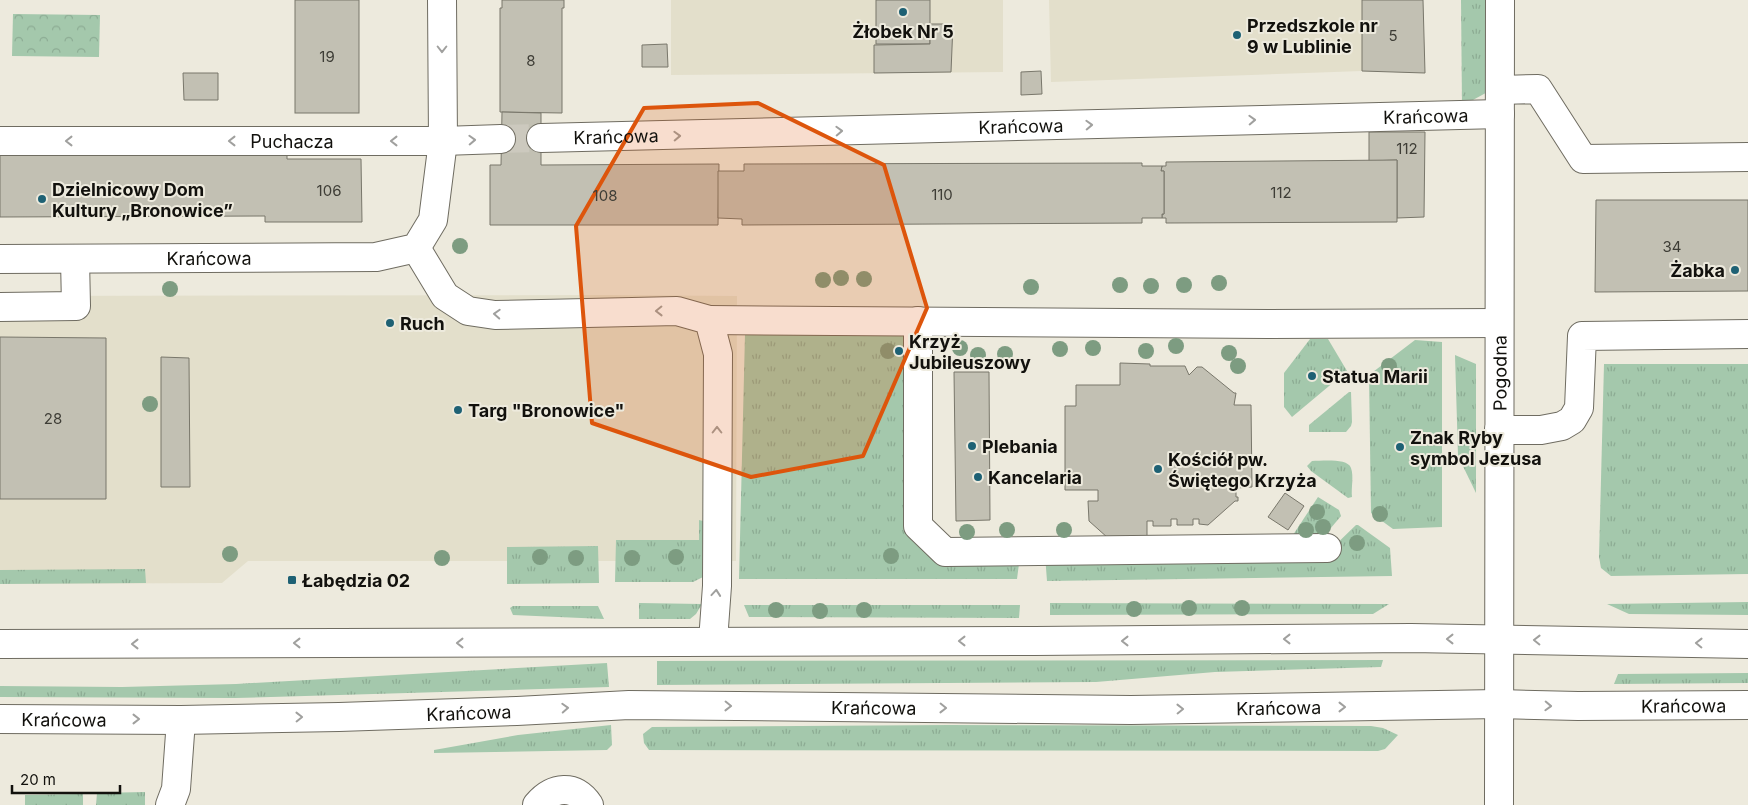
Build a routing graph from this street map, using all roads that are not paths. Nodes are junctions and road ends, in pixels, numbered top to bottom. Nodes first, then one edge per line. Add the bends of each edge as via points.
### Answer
1 (442, 0) edge
2 (1500, 0) edge
3 (1501, 102) junction
4 (541, 138) tunnel mouth
5 (501, 139) tunnel mouth
6 (0, 141) edge
7 (443, 141) junction
8 (1748, 157) edge
9 (416, 248) junction
10 (0, 259) edge
11 (75, 259) junction
12 (0, 307) edge
13 (709, 320) junction
14 (918, 321) junction
15 (1499, 323) junction
16 (1748, 334) edge
17 (1499, 430) junction
18 (1327, 548) dead end
19 (1498, 639) junction
20 (713, 641) junction
21 (0, 644) edge
22 (1748, 644) edge
23 (1499, 704) junction
24 (1748, 706) edge
25 (0, 719) edge
26 (181, 720) junction
27 (170, 805) edge
28 (537, 805) edge
29 (589, 805) edge
30 (1499, 805) edge

1 -> 7 street
2 - 3 street, Pogodna
4 -> 3 street, Krańcowa
3 - 8 street, Krańcowa via 1538,89 1583,159
3 - 15 street, Pogodna
7 -> 5 street, Puchacza
7 -> 6 street, Puchacza
7 - 9 street via 433,220
9 - 11 street, Krańcowa via 376,257
13 -> 9 street via 677,311 495,315 468,311 445,296
10 - 11 street, Krańcowa
11 - 12 street via 76,306
13 - 14 street
20 -> 13 street via 717,586 718,354
14 - 15 street
14 - 18 street via 918,526 945,552
15 - 17 street, Pogodna
16 - 17 street via 1582,336 1579,408 1572,420 1562,426 1542,430
17 - 19 street, Pogodna
19 -> 20 street
22 -> 19 street
19 - 23 street, Pogodna
20 -> 21 street
23 -> 24 street, Krańcowa
26 -> 23 street, Krańcowa via 629,705 1131,710
23 - 30 street, Pogodna
25 -> 26 street, Krańcowa
26 - 27 street via 176,789
28 - 29 street via 555,792 570,790 583,796

